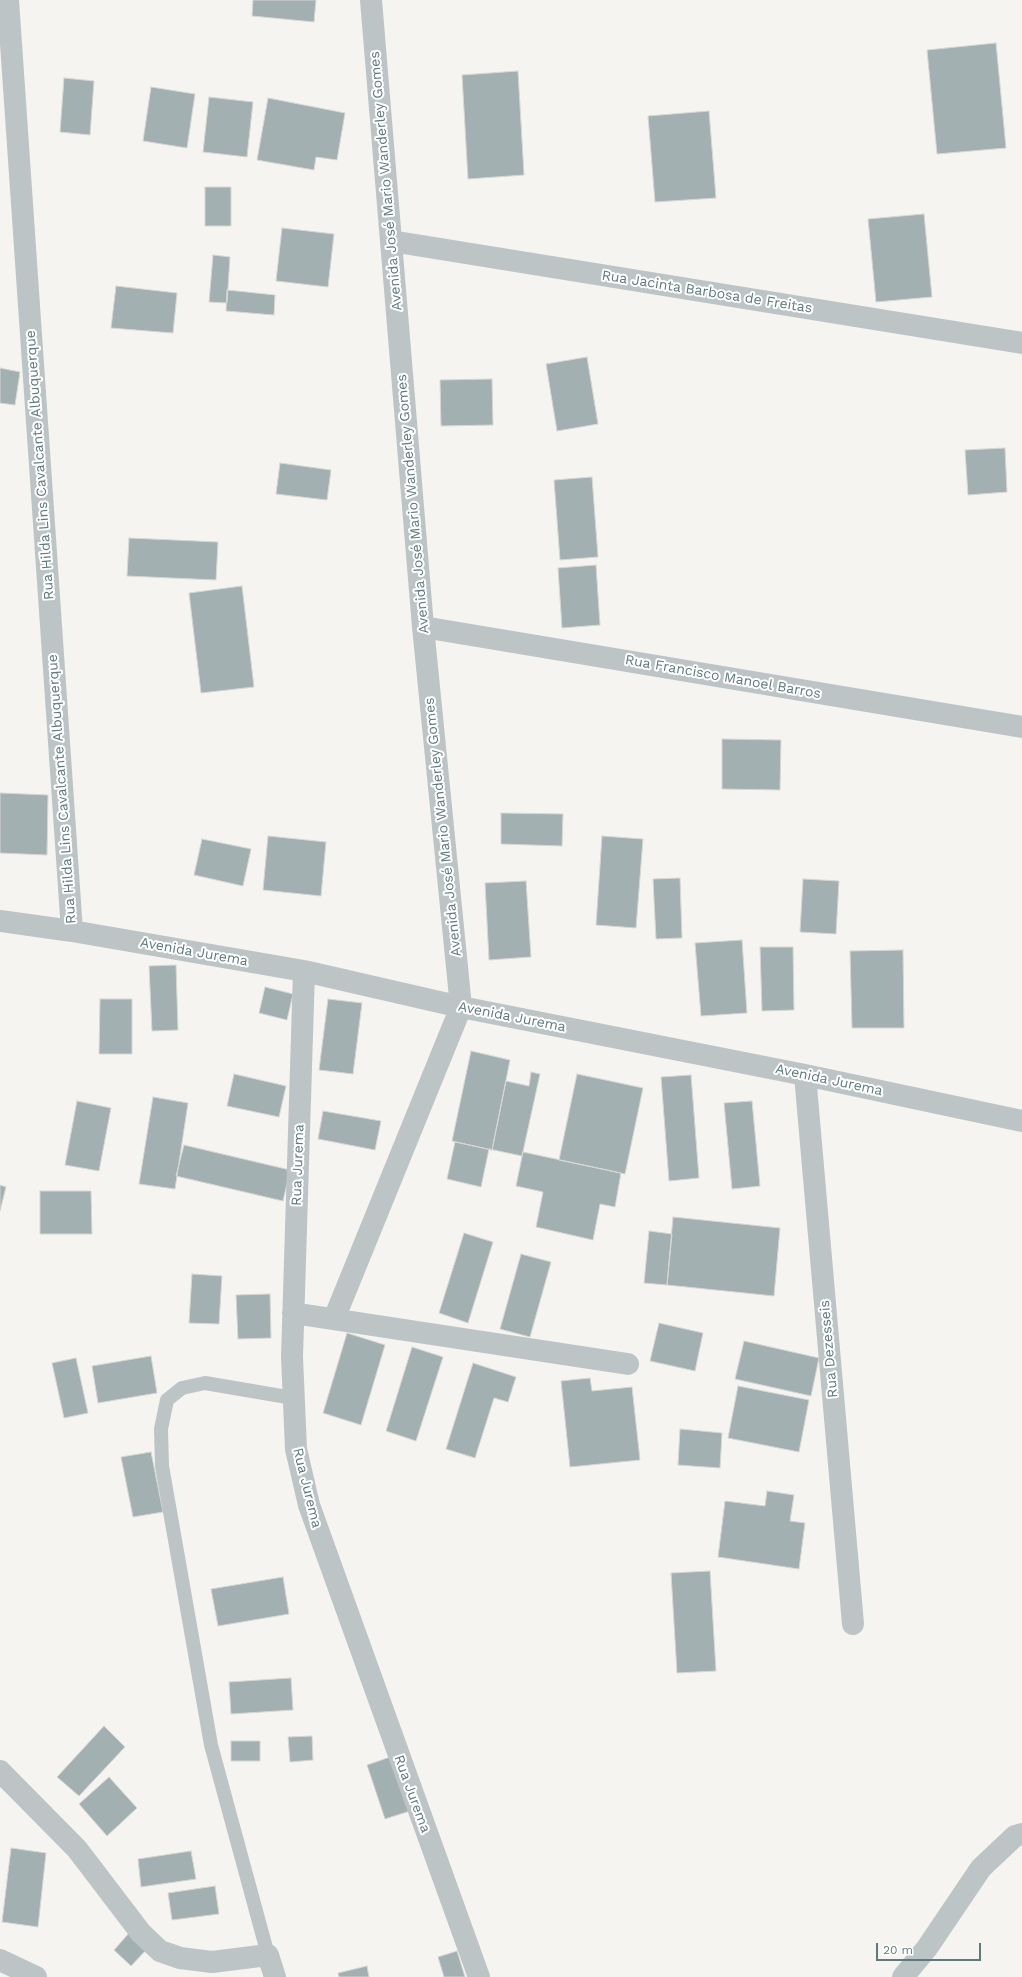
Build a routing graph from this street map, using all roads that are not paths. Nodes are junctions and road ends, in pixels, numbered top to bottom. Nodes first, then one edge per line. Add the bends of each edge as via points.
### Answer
1 (8, 0) edge
2 (371, 0) edge
3 (391, 242) junction
4 (1022, 343) edge
5 (423, 627) junction
6 (1022, 727) edge
7 (0, 921) edge
8 (72, 931) junction
9 (304, 970) junction
10 (461, 1007) junction
11 (805, 1075) junction
12 (1022, 1121) edge
13 (293, 1313) junction
14 (334, 1319) junction
15 (628, 1364) dead end
16 (293, 1398) junction
17 (853, 1624) dead end
18 (0, 1771) edge
19 (1022, 1834) edge
20 (268, 1955) junction
21 (0, 1960) edge
22 (36, 1977) edge
23 (275, 1977) edge
24 (479, 1977) edge
25 (903, 1977) edge

1 - 8 street, Rua Hilda Lins Cavalcante Albuquerque
2 - 3 street, Avenida José Mario Wanderley Gomes
3 - 4 street, Rua Jacinta Barbosa de Freitas
3 - 5 street, Avenida José Mario Wanderley Gomes
5 - 6 street, Rua Francisco Manoel Barros
5 - 10 street, Avenida José Mario Wanderley Gomes
7 - 8 street, Avenida Jurema
8 - 9 street, Avenida Jurema
9 - 10 street, Avenida Jurema
9 - 13 street, Rua Jurema
10 - 11 street, Avenida Jurema
10 - 14 street
11 - 12 street, Avenida Jurema
11 - 17 street, Rua Dezesseis
13 - 14 street
13 - 16 street, Rua Jurema
14 - 15 street
16 - 20 lane via 205,1383 182,1388 167,1400 161,1429 162,1466 211,1745
16 - 24 street, Rua Jurema via 296,1449 309,1505
18 - 20 street via 77,1849 141,1933 160,1951 180,1958 212,1962
19 - 25 street via 1015,1836 980,1868 927,1948
20 - 23 street
21 - 22 street

